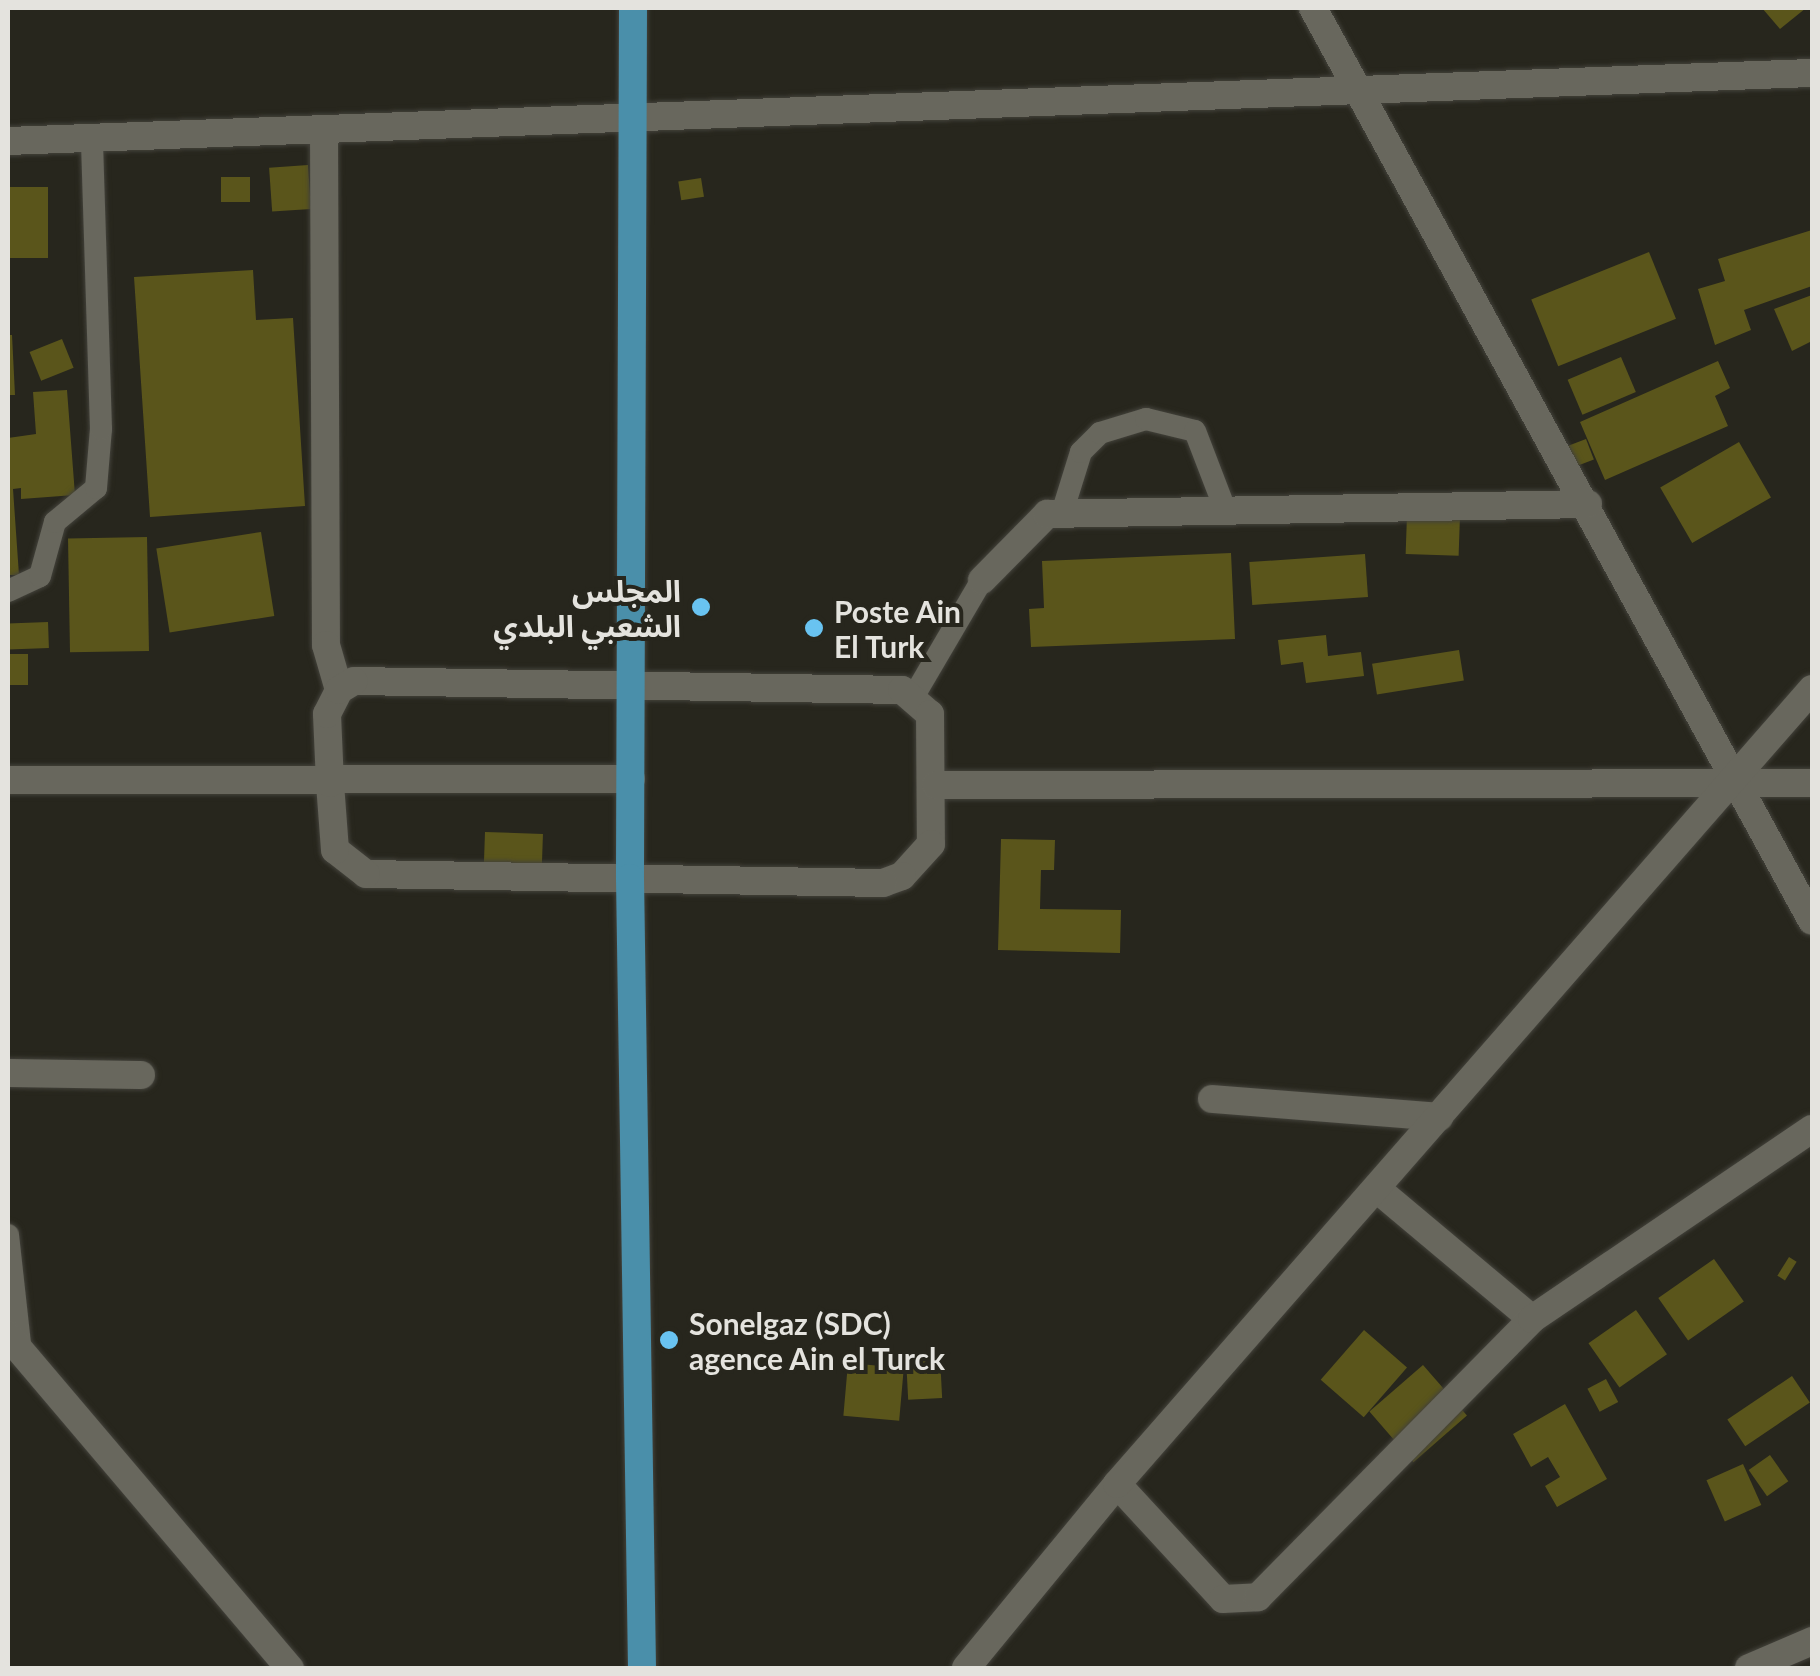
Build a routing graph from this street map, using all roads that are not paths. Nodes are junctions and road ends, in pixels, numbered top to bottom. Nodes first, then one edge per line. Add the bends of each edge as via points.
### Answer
1 (633, 8) edge
2 (1314, 8) edge
3 (1812, 75) edge
4 (1358, 89) junction
5 (633, 123) junction
6 (324, 132) junction
7 (92, 138) junction
8 (8, 140) edge
9 (1588, 504) junction
10 (1225, 509) junction
11 (1062, 513) junction
12 (982, 580) joint
13 (8, 591) edge
14 (631, 686) junction
15 (1812, 689) edge
16 (339, 690) junction
17 (915, 694) junction
18 (630, 779) junction
19 (8, 780) edge
20 (1734, 782) junction
21 (330, 783) junction
22 (1812, 783) edge
23 (936, 784) junction
24 (630, 878) junction
25 (1812, 921) edge
26 (8, 1073) edge
27 (141, 1075) dead end
28 (1212, 1098) dead end
29 (1439, 1118) junction
30 (1812, 1129) edge
31 (1377, 1188) junction
32 (8, 1235) edge
33 (1532, 1320) junction
34 (14, 1344) edge
35 (1117, 1484) junction
36 (1812, 1642) edge
37 (290, 1668) edge
38 (642, 1668) edge
39 (966, 1668) edge
40 (1749, 1668) edge

1 - 5 main road
2 - 4 street
3 - 4 street
4 - 5 street
4 - 9 street
5 - 6 street
5 - 14 main road
6 - 7 street
6 - 16 street via 326,644
7 - 8 street
7 - 13 lane via 102,429 96,488 55,522 40,576
9 - 10 street
9 - 20 street
10 - 11 street
10 - 11 lane via 1195,431 1146,419 1100,433 1082,452
11 - 12 street via 1047,514
12 - 17 lane
14 - 16 street via 354,681
14 - 17 street
14 - 18 main road
15 - 20 street
16 - 21 street via 327,714
17 - 23 street via 930,714
18 - 21 street
18 - 24 main road
19 - 21 street
20 - 22 street
20 - 23 street
20 - 25 street
20 - 29 street
21 - 24 street via 335,850 356,871
23 - 24 street via 931,844 902,876 884,882
24 - 38 main road
26 - 27 street
28 - 29 street
29 - 31 street
30 - 33 street
31 - 33 street
31 - 35 street
32 - 34 lane
33 - 35 street via 1258,1597 1223,1599
34 - 37 street
35 - 39 street
36 - 40 street

